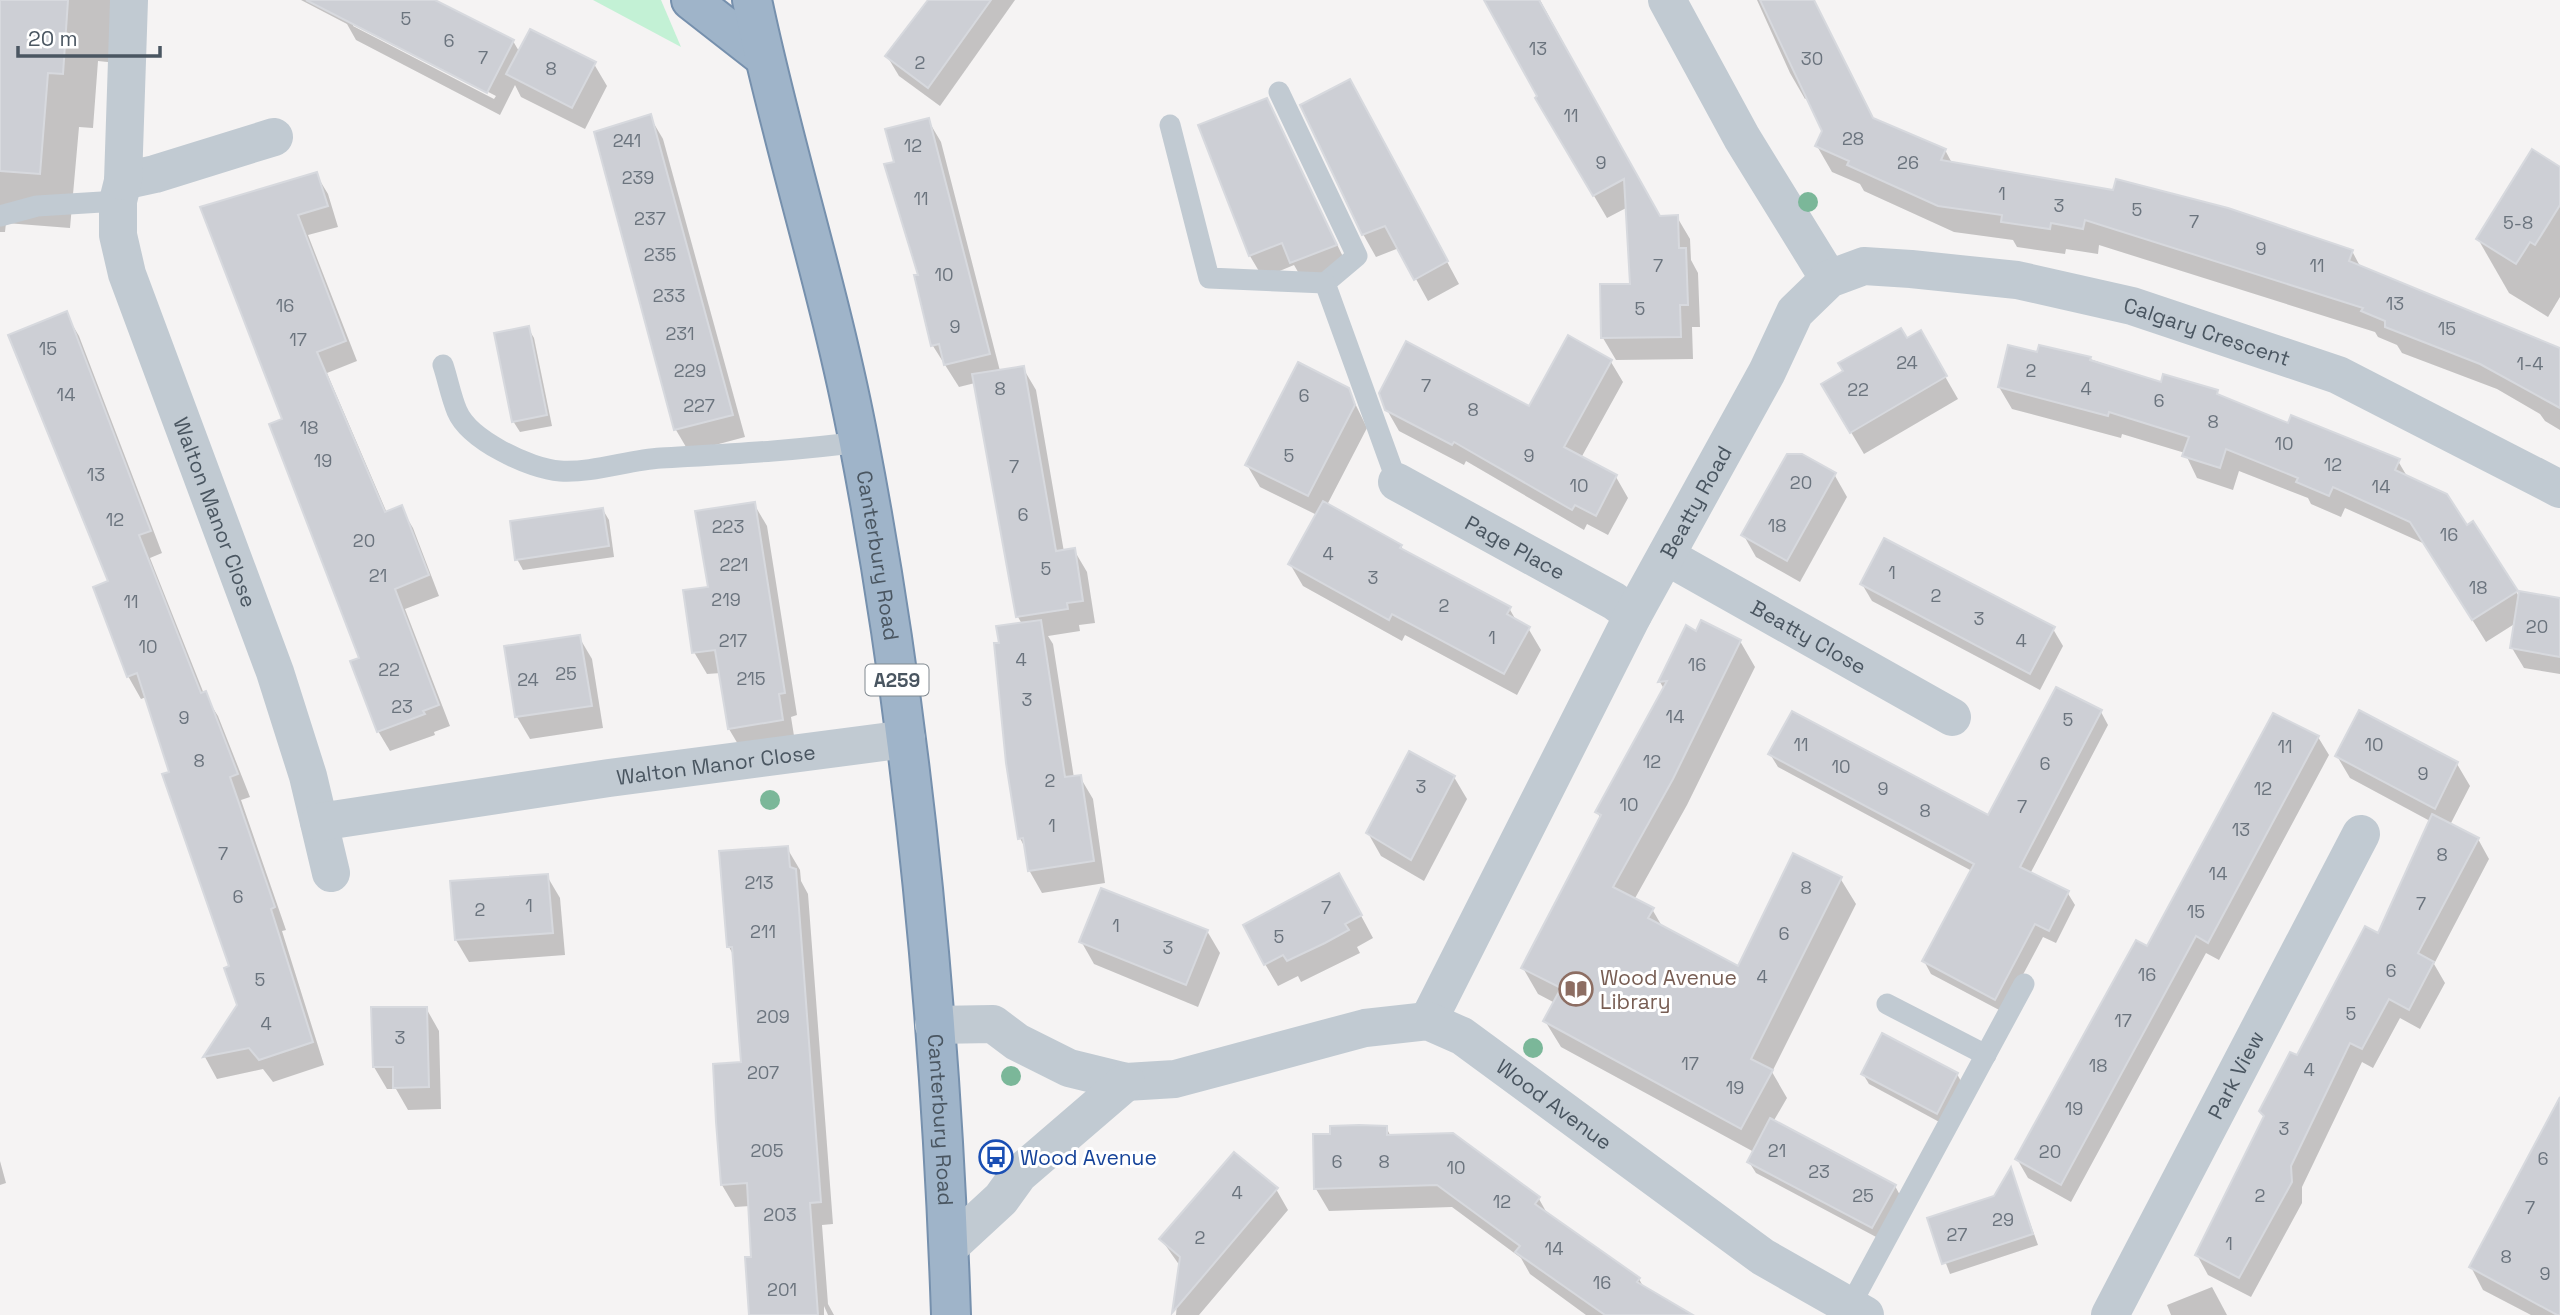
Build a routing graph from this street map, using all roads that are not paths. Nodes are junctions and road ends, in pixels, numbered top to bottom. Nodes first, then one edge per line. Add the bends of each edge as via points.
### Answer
1 (129, 0) edge
2 (691, 0) edge
3 (752, 0) edge
4 (1667, 0) edge
5 (764, 57) junction
6 (1279, 92) dead end
7 (1170, 125) dead end
8 (274, 137) dead end
9 (120, 191) junction
10 (0, 216) edge
11 (1829, 279) junction
12 (1325, 283) junction
13 (443, 365) dead end
14 (859, 442) junction
15 (1397, 482) joint
16 (2560, 489) edge
17 (1666, 556) junction
18 (1633, 615) junction
19 (1952, 717) dead end
20 (906, 739) junction
21 (319, 822) junction
22 (2361, 834) dead end
23 (331, 873) dead end
24 (2024, 984) dead end
25 (1887, 1004) dead end
26 (1428, 1021) junction
27 (934, 1025) junction
28 (1986, 1055) junction
29 (1126, 1082) junction
30 (949, 1247) junction
31 (1857, 1310) edge
32 (951, 1315) edge
33 (2110, 1315) edge

1 - 9 street, Walton Manor Close
2 - 5 highway
3 - 5 highway, Canterbury Road / A259
4 - 11 street via 1742,138
5 - 14 highway, Canterbury Road / A259
6 - 12 lane via 1357,256
7 - 12 lane via 1209,278
8 - 9 street via 155,174
9 - 10 lane
9 - 21 street, Walton Manor Close via 118,235 127,274 275,672
11 - 16 street, Calgary Crescent via 1864,266 1911,269 2017,280 2132,306 2339,375
11 - 17 street, Beatty Road via 1795,312
12 - 15 lane
13 - 14 lane via 458,414 483,442 559,471 645,459
14 - 20 highway, Canterbury Road / A259
15 - 18 street, Page Place
17 - 18 street, Beatty Road
17 - 19 street, Beatty Close
18 - 26 street, Beatty Road
20 - 21 street, Walton Manor Close
20 - 27 highway, Canterbury Road / A259
21 - 23 street, Walton Manor Close
22 - 33 street, Park View
24 - 28 lane
25 - 28 lane
26 - 29 street via 1365,1028 1175,1079
26 - 31 street, Wood Avenue via 1462,1036 1763,1257
27 - 29 street via 993,1024 1017,1042 1069,1068
27 - 30 highway, Canterbury Road / A259
28 - 31 lane
29 - 30 street via 1019,1174 1002,1199
30 - 32 highway, Canterbury Road / A259

